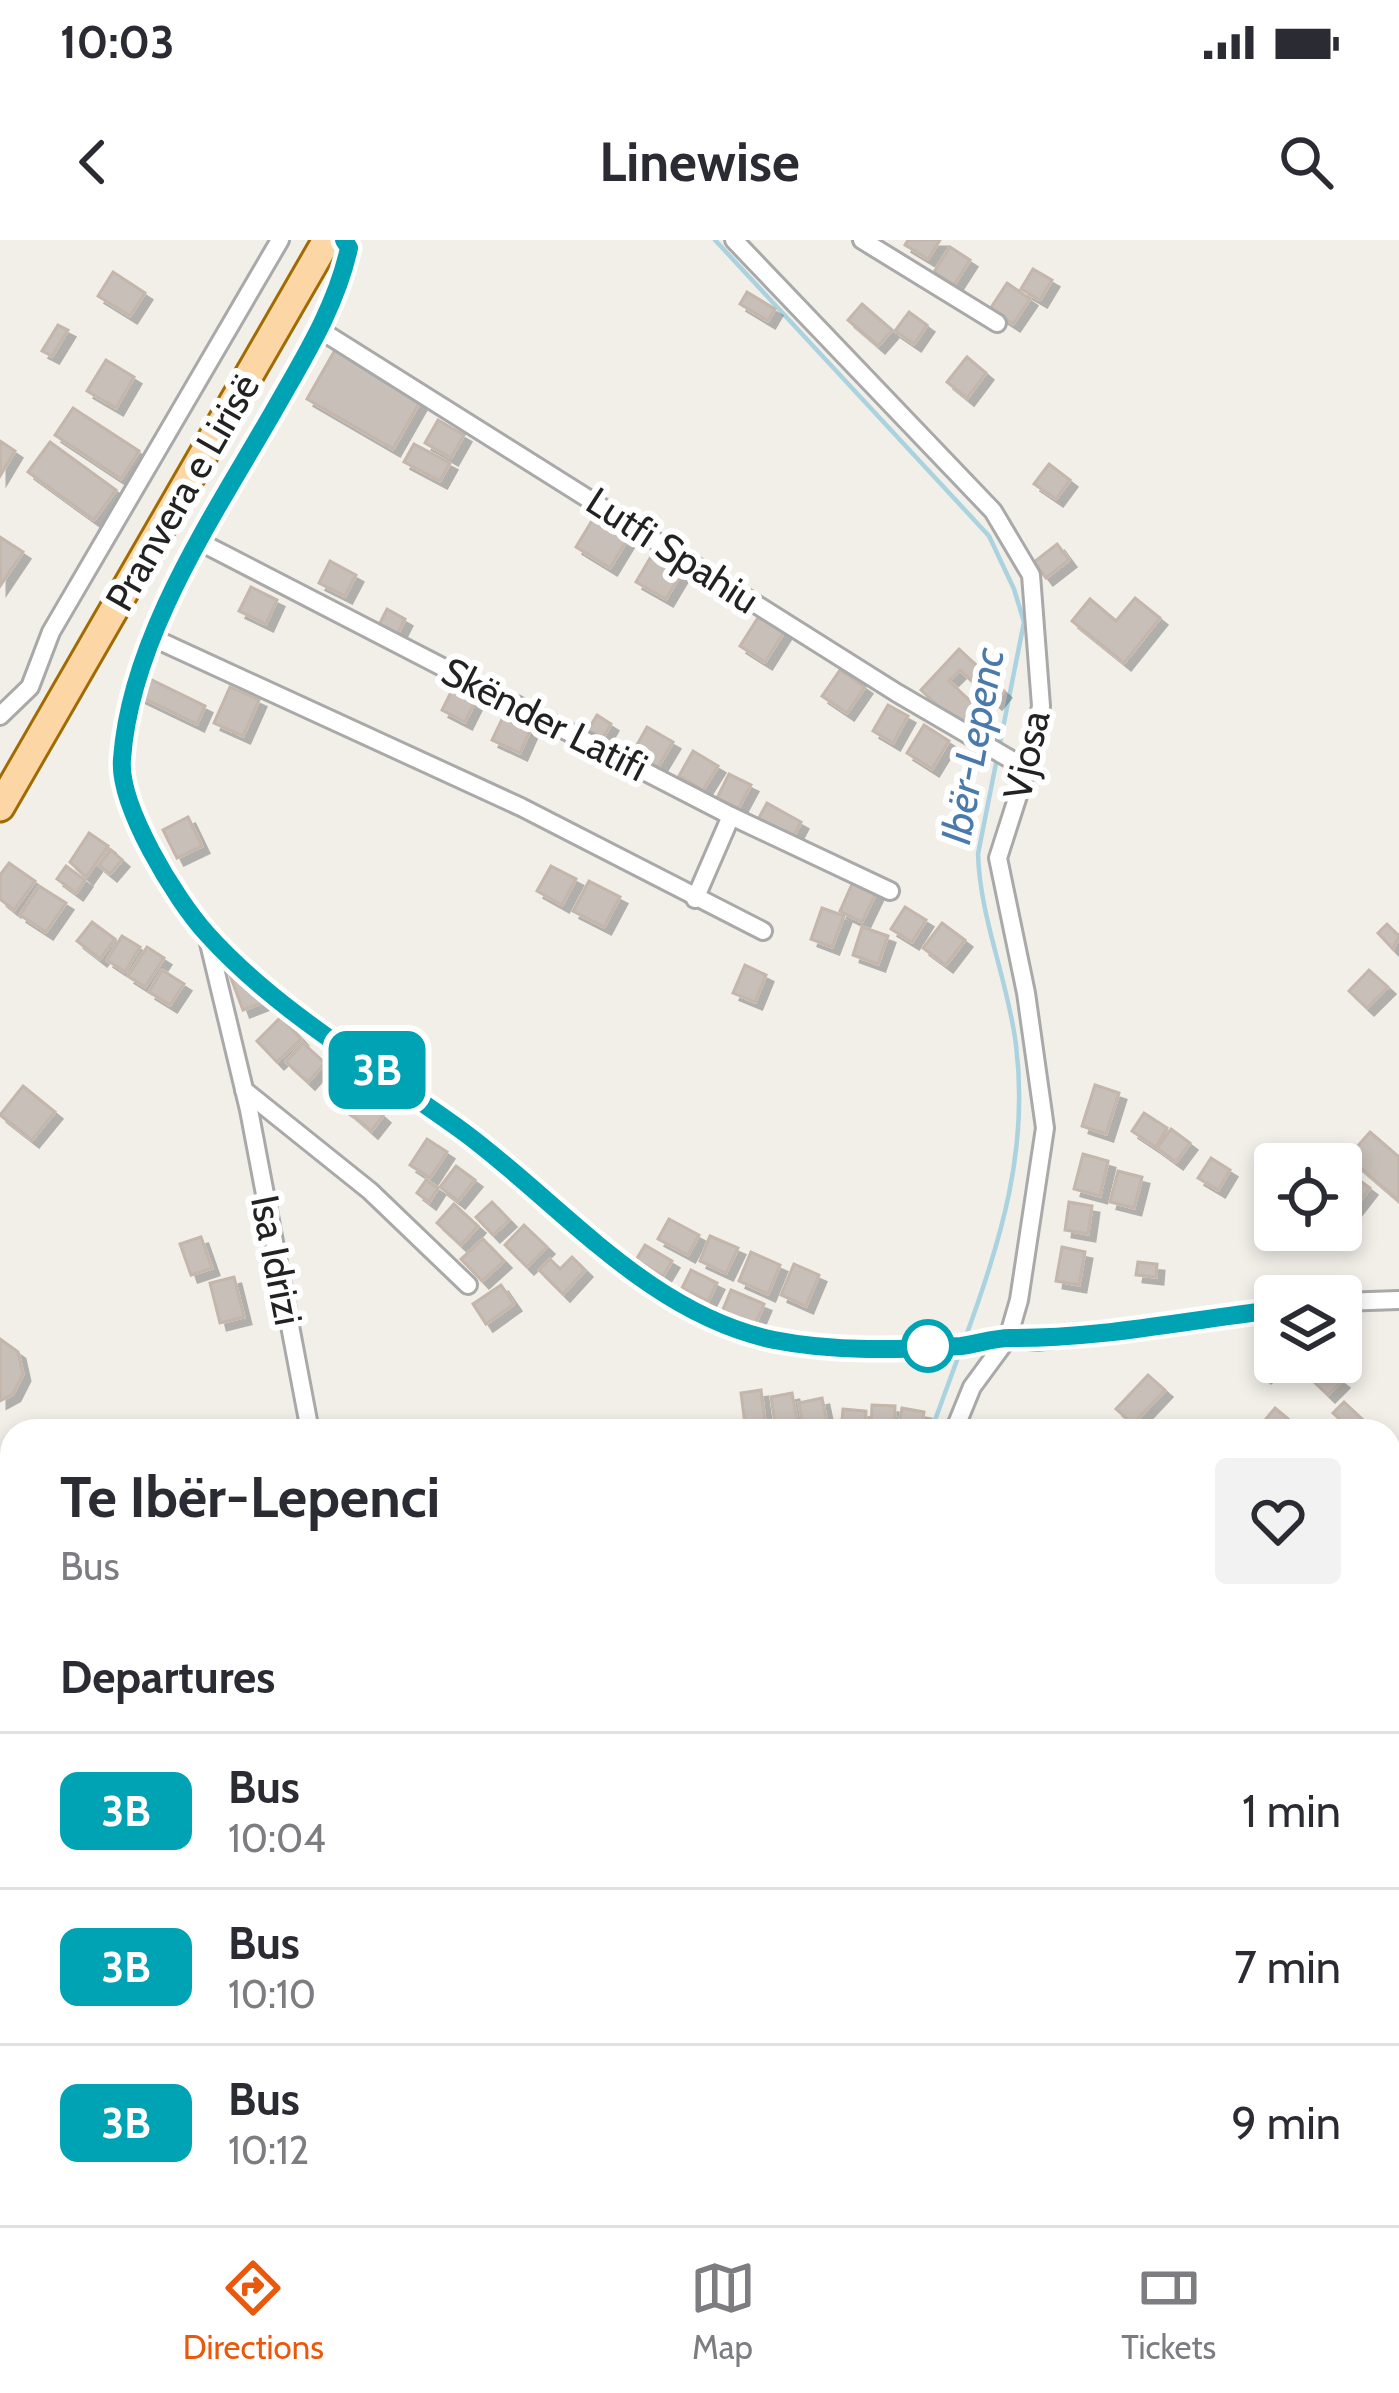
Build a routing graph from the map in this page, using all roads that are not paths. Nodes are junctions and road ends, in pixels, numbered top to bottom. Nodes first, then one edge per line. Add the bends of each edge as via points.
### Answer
1 (280, 240) edge
2 (327, 240) edge
3 (344, 240) edge
4 (734, 240) edge
5 (862, 240) edge
6 (997, 323) dead end
7 (320, 330) junction
8 (202, 543) junction
9 (151, 637) junction
10 (0, 716) edge
11 (39, 745) junction
12 (1027, 769) junction
13 (0, 808) edge
14 (731, 816) junction
15 (0, 820) edge
16 (890, 891) dead end
17 (695, 898) junction
18 (763, 931) dead end
19 (207, 934) junction
20 (244, 1090) junction
21 (468, 1285) dead end
22 (1399, 1300) edge
23 (1362, 1301) edge
24 (1254, 1313) edge
25 (1008, 1338) junction
26 (308, 1419) edge
27 (959, 1419) edge

1 - 10 street via 50,632 30,686
2 - 11 main road, Pranvera e Lirisë
3 - 7 street via 344,274
4 - 12 street, Vjosa via 993,511 1031,575 1040,706
5 - 6 street
7 - 8 street
7 - 12 street, Lutfi Spahiu
8 - 9 street
8 - 14 street, Skënder Latifi
9 - 17 street
9 - 19 street via 129,709 122,786
11 - 13 main road, Pranvera e Lirisë
11 - 15 main road, Pranvera e Lirisë
12 - 25 street, Vjosa via 998,858 1045,1128
14 - 16 street, Skënder Latifi
14 - 17 street
17 - 18 street
19 - 20 street, Isa Idrizi
19 - 25 street via 277,997 703,1318 808,1346 903,1350
20 - 21 street, Isa Idrizi via 370,1191
20 - 26 street, Isa Idrizi
22 - 23 street
24 - 25 street
25 - 27 street, Vjosa

